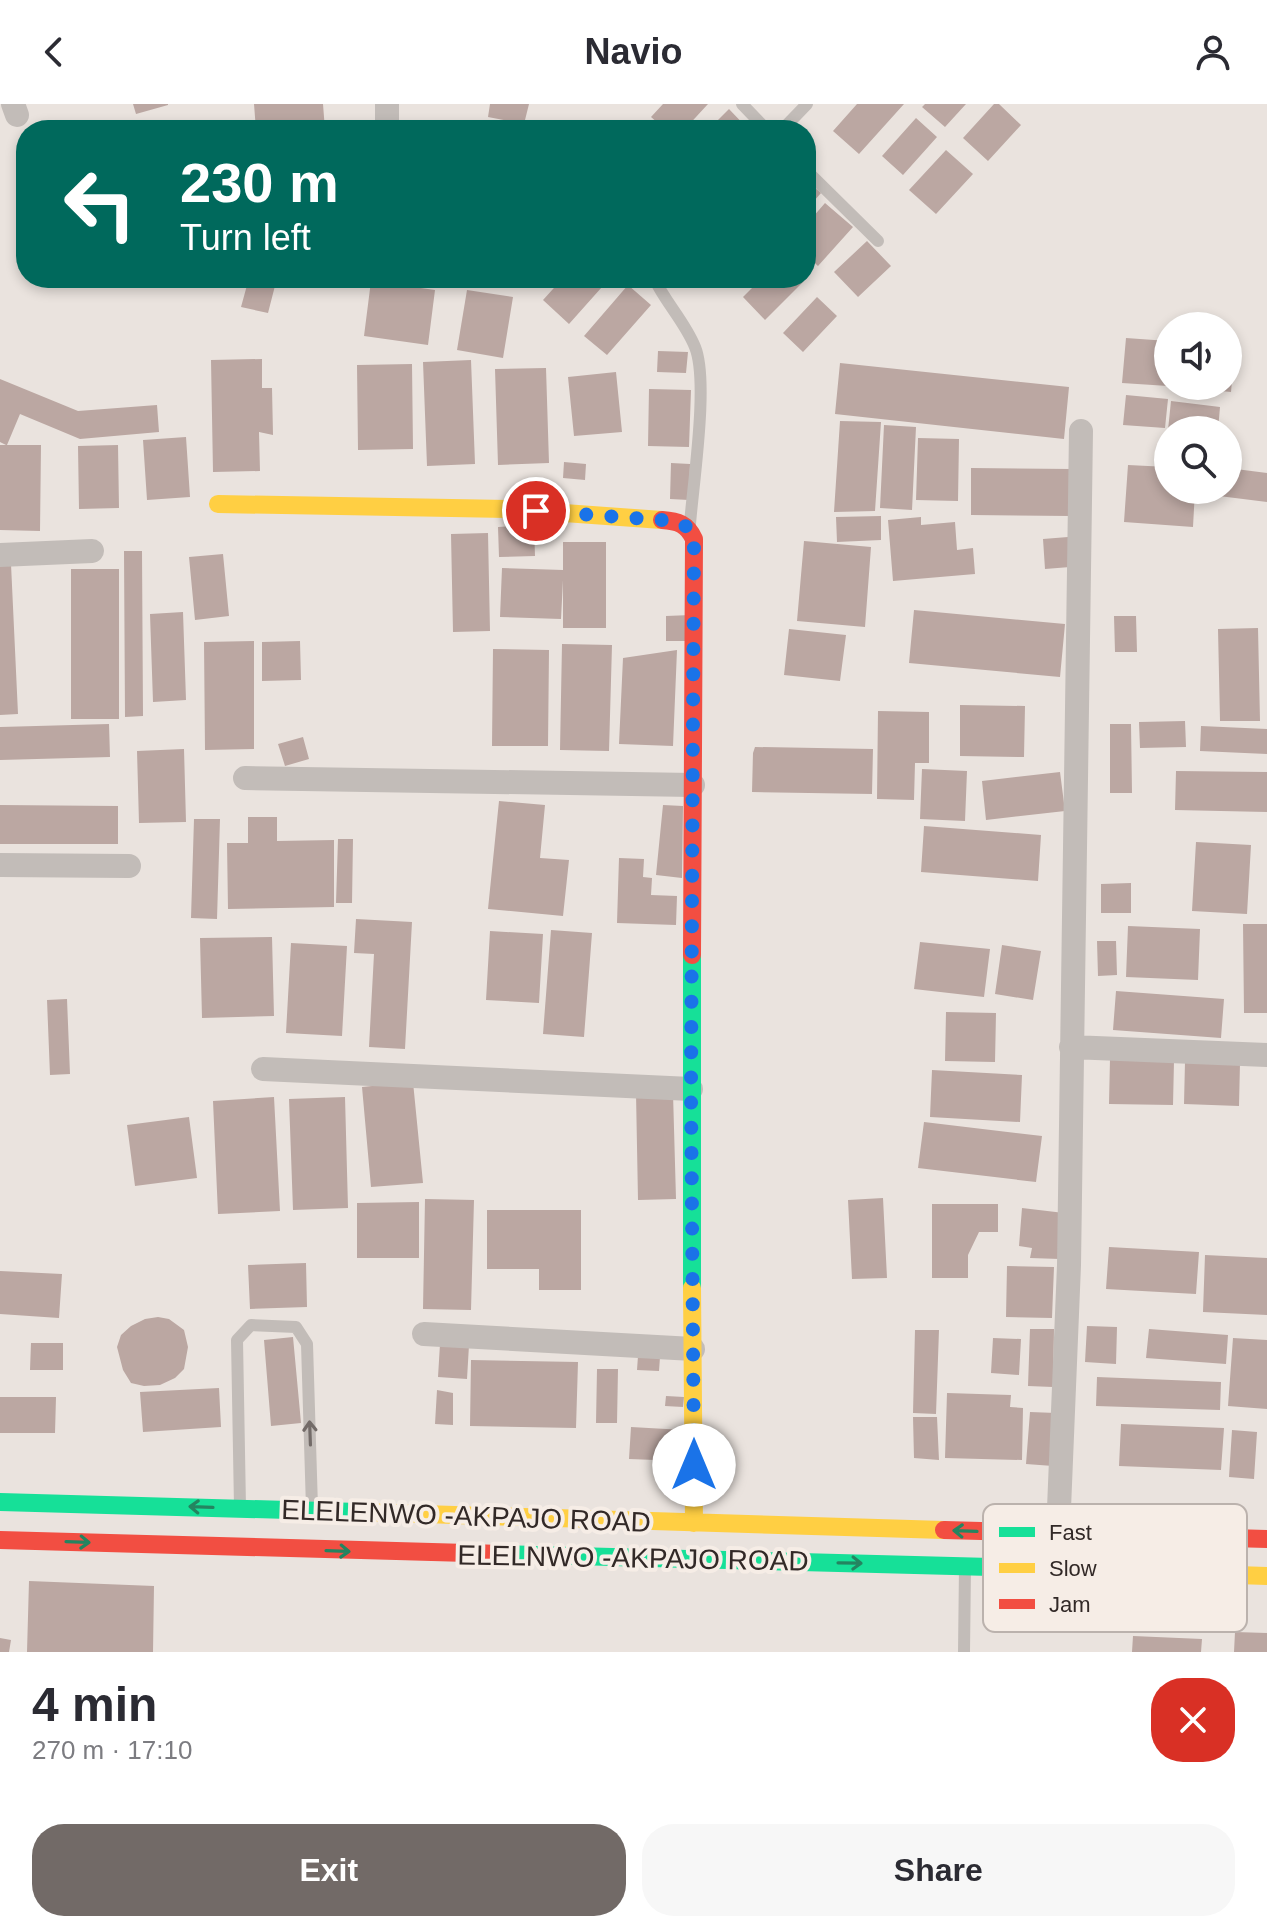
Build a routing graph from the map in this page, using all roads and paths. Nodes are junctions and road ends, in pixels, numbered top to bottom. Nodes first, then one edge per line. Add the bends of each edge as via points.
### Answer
1 (742, 104) edge
2 (807, 104) edge
3 (757, 120) edge
4 (792, 120) edge
5 (816, 180) edge
6 (878, 241) dead end
7 (660, 288) edge
8 (1081, 431) dead end
9 (218, 504) dead end
10 (689, 528) junction
11 (92, 551) dead end
12 (0, 555) edge
13 (245, 778) dead end
14 (693, 785) junction
15 (0, 865) edge
16 (129, 866) dead end
17 (1071, 1047) junction
18 (1267, 1055) edge
19 (263, 1069) dead end
20 (691, 1089) junction
21 (424, 1334) dead end
22 (693, 1349) junction
23 (0, 1502) edge
24 (1059, 1504) edge
25 (240, 1508) junction
26 (312, 1511) junction
27 (694, 1523) junction
28 (983, 1531) edge
29 (1247, 1538) edge
30 (1267, 1539) edge
31 (0, 1540) edge
32 (965, 1565) junction
33 (983, 1566) edge
34 (1247, 1575) edge
35 (1267, 1576) edge
36 (964, 1652) edge

1 - 3 lane
2 - 4 lane
5 - 6 lane
7 - 10 lane via 687,330 699,365
8 - 17 street
9 - 10 main road via 508,509 676,521
10 - 14 main road via 694,539
11 - 12 street
13 - 14 street
14 - 20 main road
15 - 16 street
17 - 18 street
17 - 24 street
19 - 20 street
20 - 22 main road
21 - 22 street
22 - 27 main road
25 -> 23 main road, ELELENWO -AKPAJO ROAD
25 - 26 main road, ELELENWO -AKPAJO ROAD
26 -> 25 lane via 307,1344 296,1327 251,1325 237,1340
26 - 27 main road, ELELENWO -AKPAJO ROAD
28 -> 27 main road, ELELENWO -AKPAJO ROAD
29 - 30 main road, ELELENWO -AKPAJO ROAD
31 -> 32 main road, ELELNWO -AKPAJO ROAD
32 - 33 main road, ELELNWO -AKPAJO ROAD
32 - 36 lane
34 - 35 main road, ELELNWO -AKPAJO ROAD

